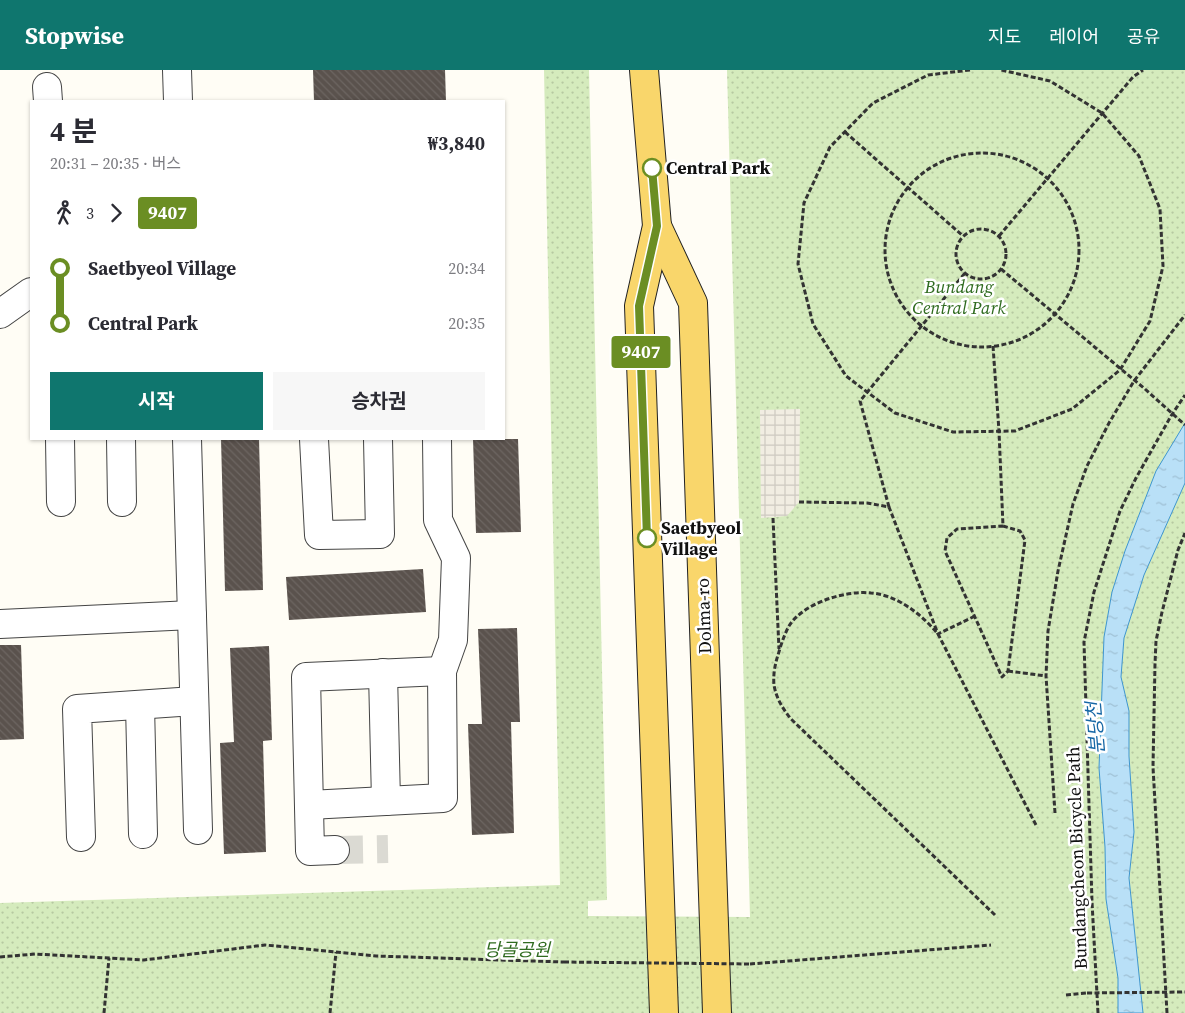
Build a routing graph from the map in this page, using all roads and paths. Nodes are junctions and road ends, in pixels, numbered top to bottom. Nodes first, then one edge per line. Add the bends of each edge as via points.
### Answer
1 (177, 70) edge
2 (644, 70) edge
3 (970, 70) edge
4 (1001, 70) edge
5 (1143, 70) edge
6 (178, 100) edge
7 (1102, 113) junction
8 (845, 132) junction
9 (1048, 177) junction
10 (907, 187) junction
11 (657, 226) junction
12 (963, 236) junction
13 (999, 236) junction
14 (1001, 269) junction
15 (965, 273) junction
16 (30, 293) edge
17 (0, 314) edge
18 (1055, 315) junction
19 (1185, 315) edge
20 (922, 327) junction
21 (993, 346) junction
22 (1120, 370) junction
23 (1134, 381) junction
24 (867, 392) junction
25 (1185, 395) edge
26 (1185, 425) edge
27 (1000, 431) junction
28 (60, 440) edge
29 (121, 440) edge
30 (187, 440) edge
31 (314, 440) edge
32 (378, 440) edge
33 (437, 440) edge
34 (61, 502) dead end
35 (122, 502) dead end
36 (799, 502) dead end
37 (890, 507) junction
38 (773, 518) dead end
39 (1003, 526) junction
40 (1185, 533) edge
41 (192, 615) junction
42 (975, 616) junction
43 (0, 624) edge
44 (938, 634) junction
45 (779, 652) junction
46 (442, 671) junction
47 (1008, 671) junction
48 (383, 674) junction
49 (1046, 676) junction
50 (194, 701) junction
51 (140, 705) junction
52 (386, 801) junction
53 (308, 805) junction
54 (1055, 813) dead end
55 (1037, 827) dead end
56 (198, 830) dead end
57 (143, 834) dead end
58 (81, 837) dead end
59 (335, 850) tunnel mouth
60 (995, 915) dead end
61 (991, 945) dead end
62 (336, 952) junction
63 (0, 957) edge
64 (109, 958) junction
65 (1185, 992) edge
66 (1066, 995) dead end
67 (104, 1013) edge
68 (330, 1013) edge
69 (664, 1013) edge
70 (718, 1013) edge
71 (1098, 1013) edge
72 (1167, 1013) edge

1 - 6 lane
2 - 11 main road, Dolma-ro
3 - 8 path via 928,75 873,103
4 - 7 path via 1050,80
5 - 7 path
7 - 9 path
7 - 22 path via 1138,156 1160,209 1163,266 1150,321
8 - 10 path
8 - 24 path via 830,147 804,203 798,264 813,324 846,376
9 - 10 path via 1022,160 999,154 960,155 931,167
9 - 13 path
9 - 18 path via 1067,201 1078,229 1079,260 1072,289
10 - 12 path
10 - 20 path via 891,214 885,245 888,276 900,304
11 - 69 main road, Dolma-ro via 639,306
11 - 70 main road, Dolma-ro via 693,303
12 - 13 path via 984,229
12 - 15 path via 956,252
13 - 14 path via 1006,251
14 - 15 path via 980,279
14 - 18 path
15 - 20 path
16 - 17 lane
18 - 21 path via 1032,334 1005,345
18 - 22 path
19 - 23 path
20 - 21 path via 947,342 976,348
20 - 24 path
21 - 27 path
22 - 23 path
22 - 27 path via 1072,409 1015,431
23 - 26 path, bridge
23 - 49 path via 1087,466 1073,504 1048,631
24 - 27 path via 895,413 953,432
24 - 37 path via 860,401
25 - 71 path, Bundangcheon Bicycle Path via 1120,511 1094,592 1084,642
27 - 39 path
28 - 34 lane
29 - 35 lane
30 - 41 lane
31 - 32 lane via 319,535 380,534
33 - 46 lane via 438,520 456,558 453,640
36 - 37 path via 868,503
37 - 44 path
38 - 45 path
39 - 42 path via 957,528 947,538 945,551
39 - 47 path via 1020,531 1025,540
40 - 72 path via 1162,612 1155,664 1154,767
41 - 43 lane
41 - 50 lane
42 - 44 path
42 - 47 path via 1002,677
44 - 45 path via 925,619 891,598 872,592 852,594 828,599 808,608 790,625
44 - 55 path
45 - 60 path via 774,685 780,704 791,719
46 - 48 lane
46 - 52 lane via 443,798
47 - 49 path
48 - 52 lane
48 - 53 lane via 306,677
49 - 54 path
50 - 51 lane
50 - 56 lane
51 - 57 lane
51 - 58 lane via 77,709
52 - 53 lane
53 - 59 lane via 310,851
61 - 62 path, bridge via 750,964 564,962
62 - 64 path via 265,945 144,960
62 - 68 path
63 - 64 path via 34,954
64 - 67 path
65 - 66 path, bridge

